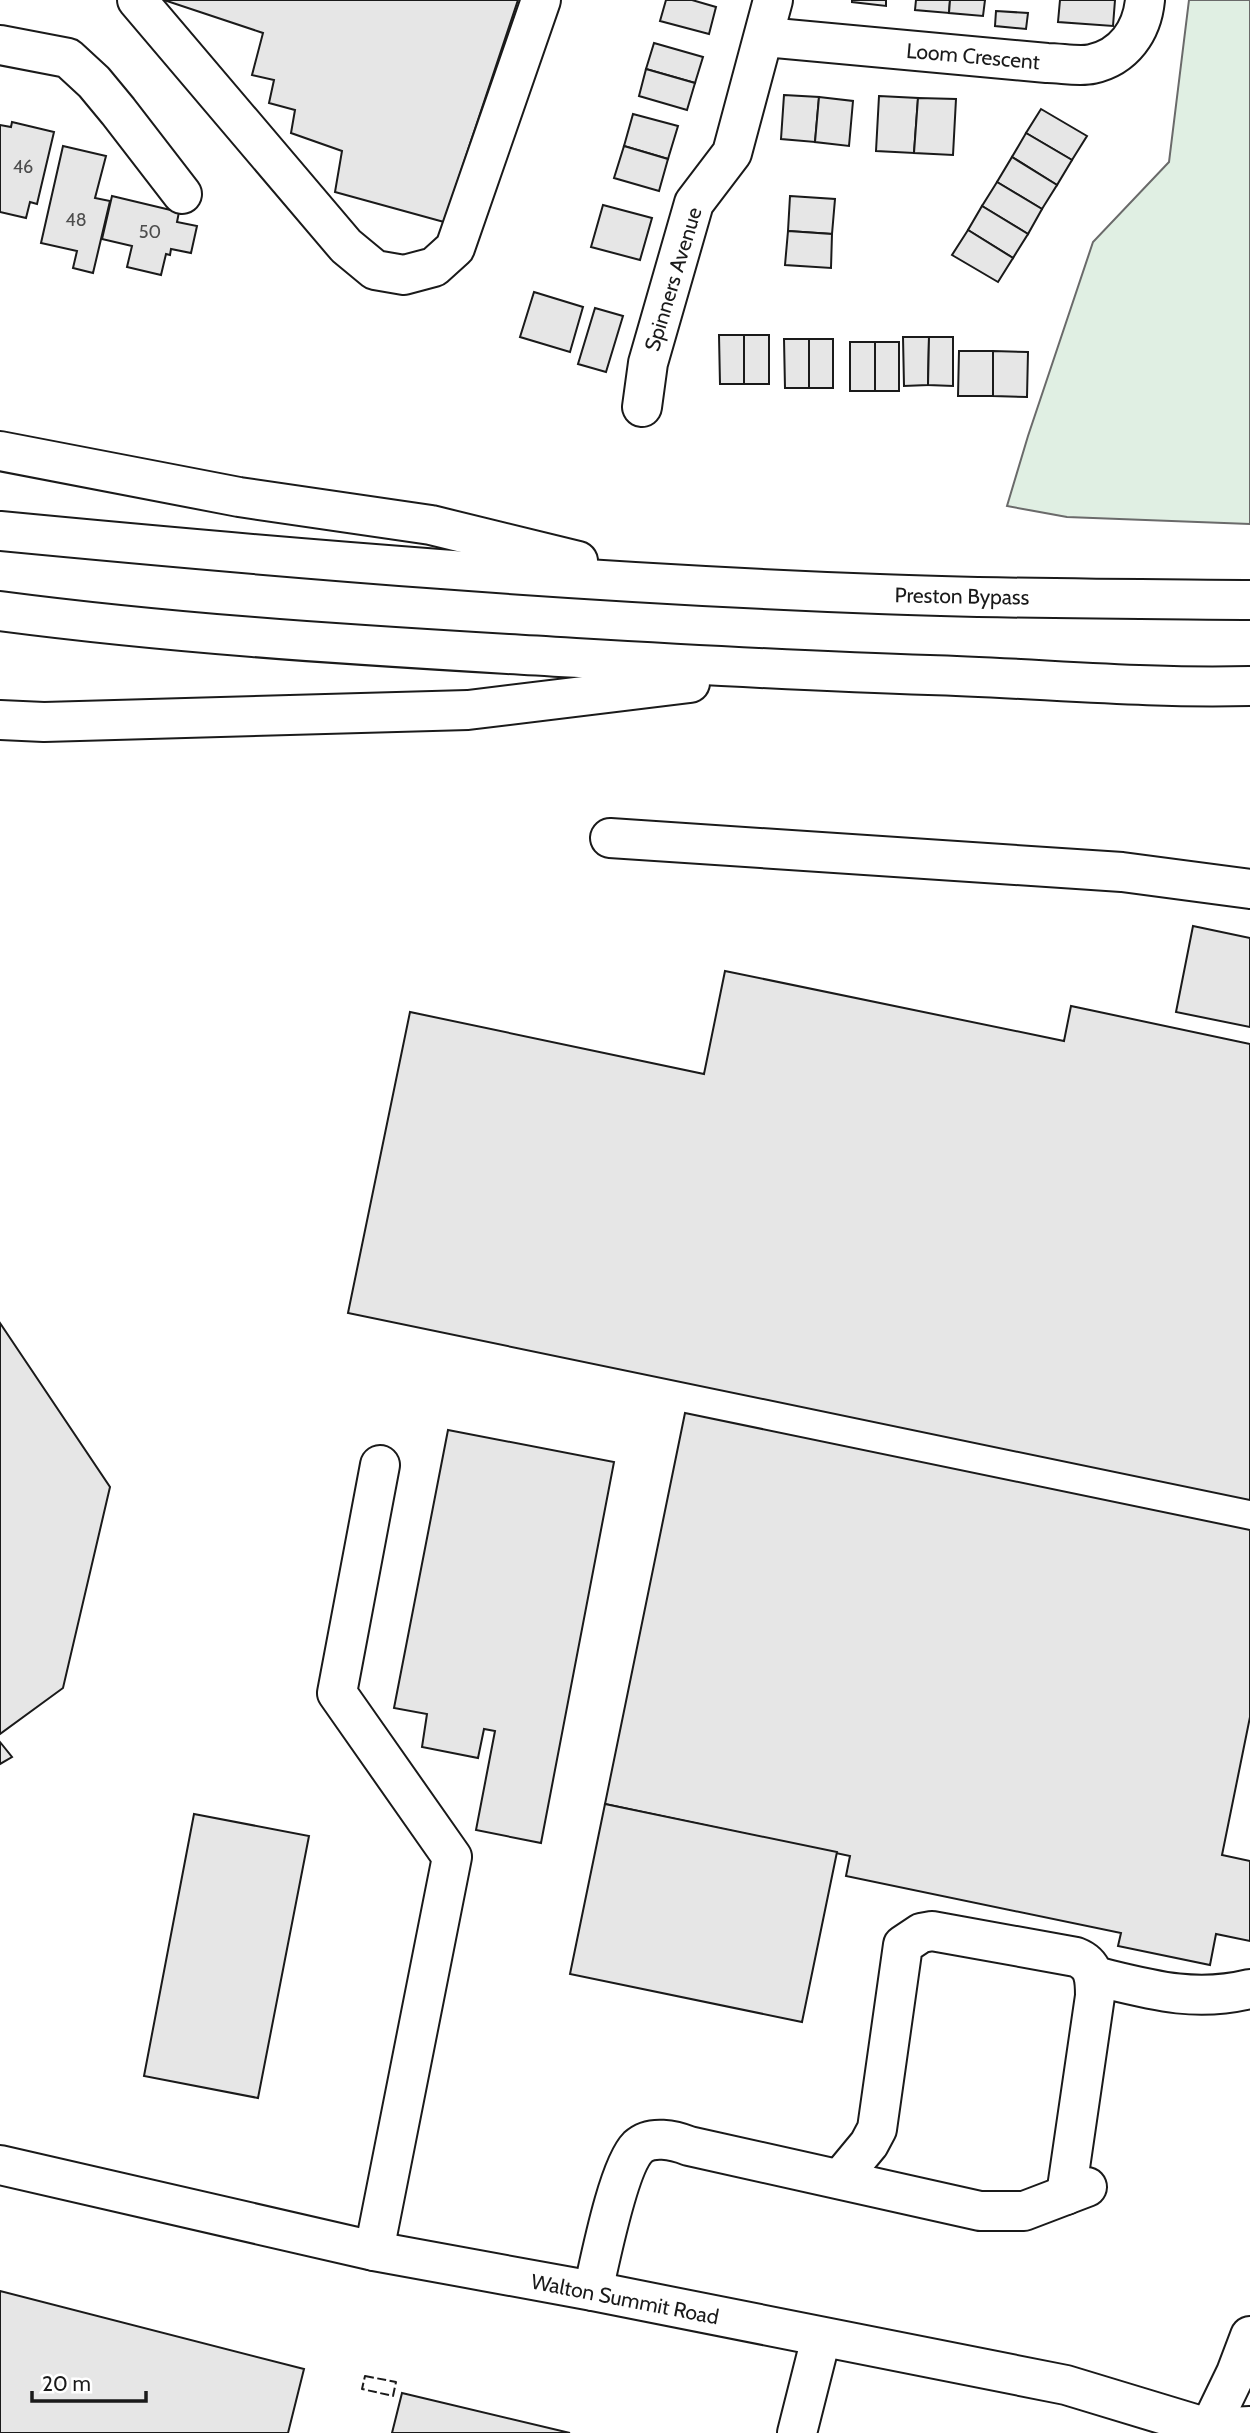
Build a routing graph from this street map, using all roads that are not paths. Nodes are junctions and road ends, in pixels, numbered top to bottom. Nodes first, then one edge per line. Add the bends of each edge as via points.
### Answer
1 (137, 0) edge
2 (541, 0) edge
3 (773, 0) edge
4 (1145, 0) edge
5 (765, 37) junction
6 (0, 45) edge
7 (181, 194) dead end
8 (642, 408) dead end
9 (0, 451) edge
10 (0, 531) edge
11 (675, 584) junction
12 (1250, 600) edge
13 (0, 611) edge
14 (789, 671) junction
15 (1250, 686) edge
16 (0, 720) edge
17 (610, 838) dead end
18 (1250, 889) edge
19 (380, 1465) dead end
20 (1094, 1976) junction
21 (1250, 1989) edge
22 (0, 2165) edge
23 (840, 2179) junction
24 (374, 2251) junction
25 (593, 2291) junction
26 (1250, 2336) edge
27 (821, 2337) junction
28 (1250, 2426) edge
29 (1208, 2430) edge
30 (797, 2433) edge

1 - 2 main road via 346,246 375,270 404,275 434,267 455,248
3 - 5 main road, Spinners Avenue
4 - 5 main road, Loom Crescent via 1133,40 1119,53 1091,65
5 - 8 main road, Spinners Avenue via 732,153 694,203 648,363
6 - 7 main road via 68,58 94,82
9 - 11 main road via 239,497 431,525
10 - 11 main road via 435,569
11 - 12 main road, Preston Bypass via 881,594
13 - 14 main road via 96,624 402,648
14 - 15 main road
14 - 16 main road via 468,710
17 - 18 main road via 1122,872
19 - 24 main road via 337,1693 452,1857
20 - 21 main road via 1171,1995
20 - 23 main road via 1085,1960 1076,1957 932,1931 903,1945 877,2129
20 - 23 main road via 1076,2191 1024,2211 980,2211
22 - 24 main road, Walton Summit Road
23 - 25 main road via 674,2140 651,2141 638,2147 626,2165
24 - 25 main road, Walton Summit Road
25 - 27 main road, Walton Summit Road
26 - 29 main road
27 - 29 main road, Walton Summit Road via 1066,2385
27 - 30 main road
28 - 29 main road, Walton Summit Road

